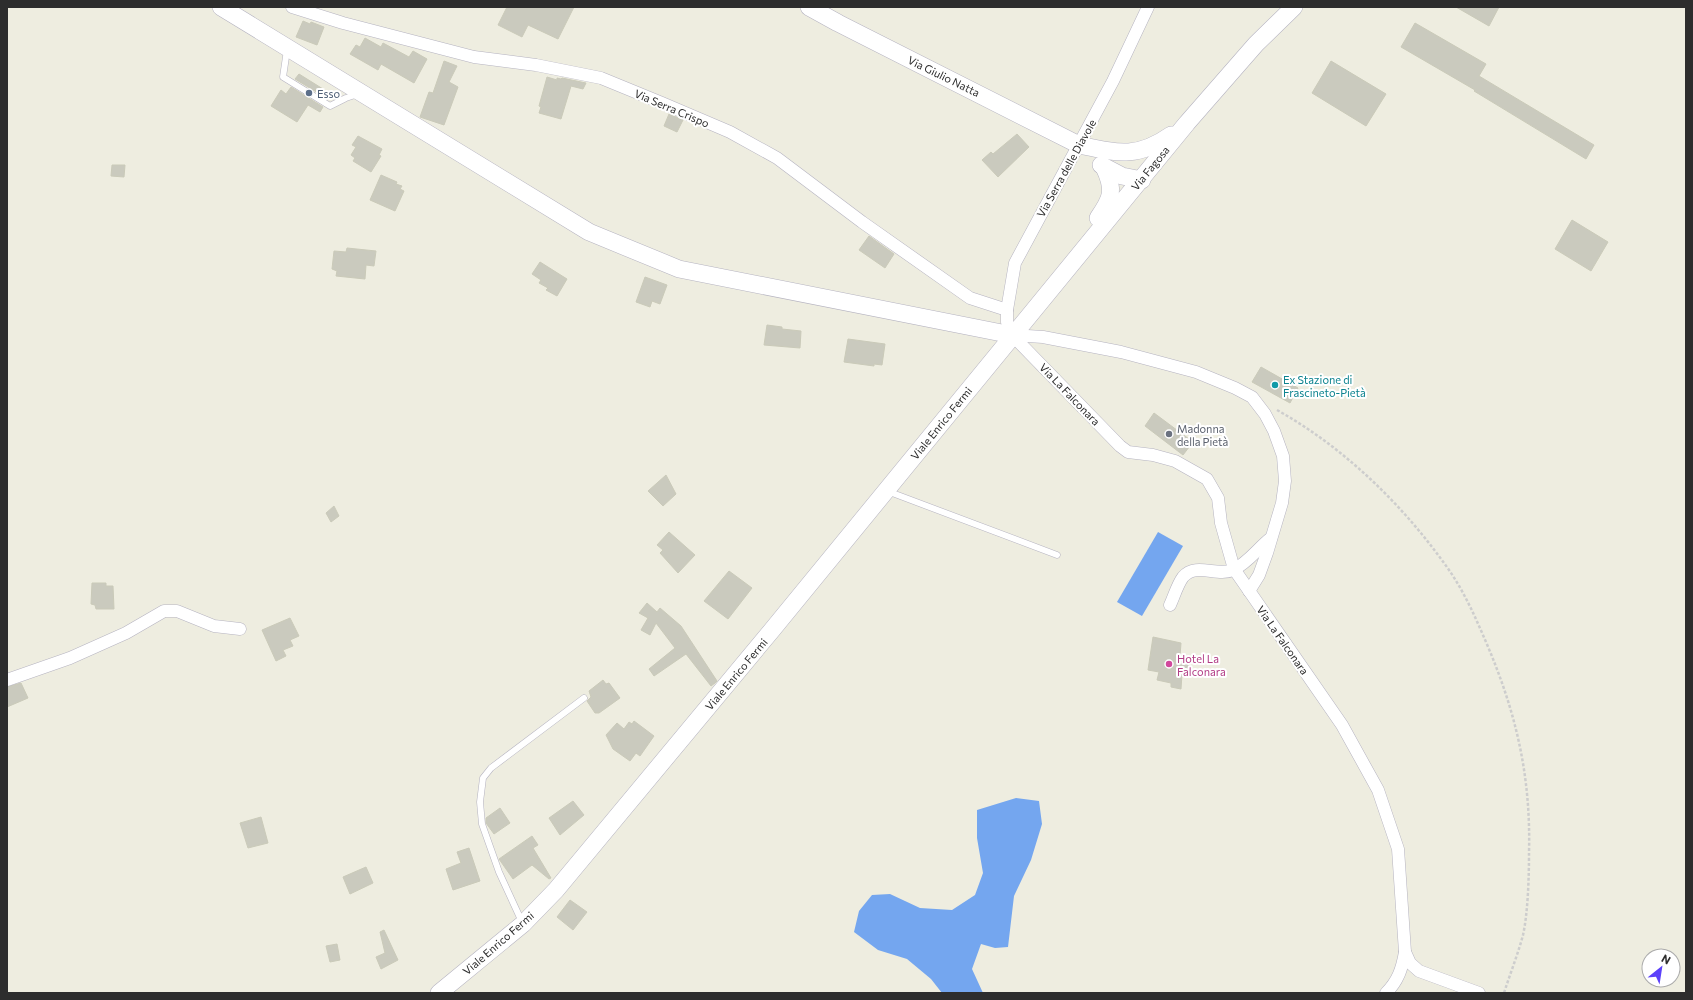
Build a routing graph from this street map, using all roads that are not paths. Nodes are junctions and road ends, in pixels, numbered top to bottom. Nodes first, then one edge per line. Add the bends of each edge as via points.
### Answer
1 (221, 7) edge
2 (292, 7) edge
3 (809, 7) edge
4 (1148, 7) edge
5 (1294, 7) edge
6 (287, 48) junction
7 (360, 93) junction
8 (1187, 123) junction
9 (1079, 145) junction
10 (1113, 152) junction
11 (1104, 167) junction
12 (1142, 180) junction
13 (1086, 244) junction
14 (1007, 310) junction
15 (1012, 335) junction
16 (886, 490) junction
17 (1271, 538) junction
18 (1057, 555) dead end
19 (1234, 570) junction
20 (1249, 591) junction
21 (1170, 605) dead end
22 (240, 629) dead end
23 (7, 680) edge
24 (584, 698) dead end
25 (523, 924) junction
26 (1405, 952) junction
27 (439, 993) edge
28 (1386, 993) edge
29 (1479, 993) edge

1 - 6 street
2 - 14 street, Via Serra Crispo via 474,57 536,65 601,78 662,103 730,132 777,158 970,298
3 - 9 street, Via Giulio Natta
4 - 9 street, Via Serra delle Diavole
5 - 8 street, Via Fagosa via 1256,44
6 - 7 street
6 - 7 lane via 283,77 330,106
7 - 15 street via 588,232 679,270
8 - 10 street via 1156,146 1138,152
8 - 12 street, Via Fagosa
9 - 10 street
9 - 11 street
9 - 14 street, Via Serra delle Diavole via 1015,263
10 - 12 street via 1131,164
11 - 12 street via 1122,176
11 - 13 street via 1111,182 1110,200
12 - 13 street, Via Fagosa
13 - 15 street, Via Fagosa
14 - 15 street, Via Serra delle Diavole via 1006,322
15 - 16 street, Viale Enrico Fermi
15 - 17 street via 1043,336 1128,354 1196,372 1252,398 1265,414 1283,456 1285,481 1282,503
15 - 19 street, Via La Falconara via 1128,452 1175,461 1207,479 1218,498 1221,523
16 - 18 lane
16 - 25 street, Viale Enrico Fermi via 566,878
17 - 19 street
17 - 20 street via 1259,576
19 - 20 street, Via La Falconara
19 - 21 street via 1219,572 1196,569 1184,577
20 - 26 street, Via La Falconara via 1342,725 1378,790 1398,849
22 - 23 street via 214,626 177,611 164,611 126,633 77,655
24 - 25 lane via 491,768 483,778 480,802 482,824
25 - 27 street, Viale Enrico Fermi
26 - 28 street via 1402,971
26 - 29 street, Via La Falconara via 1410,963 1419,971

